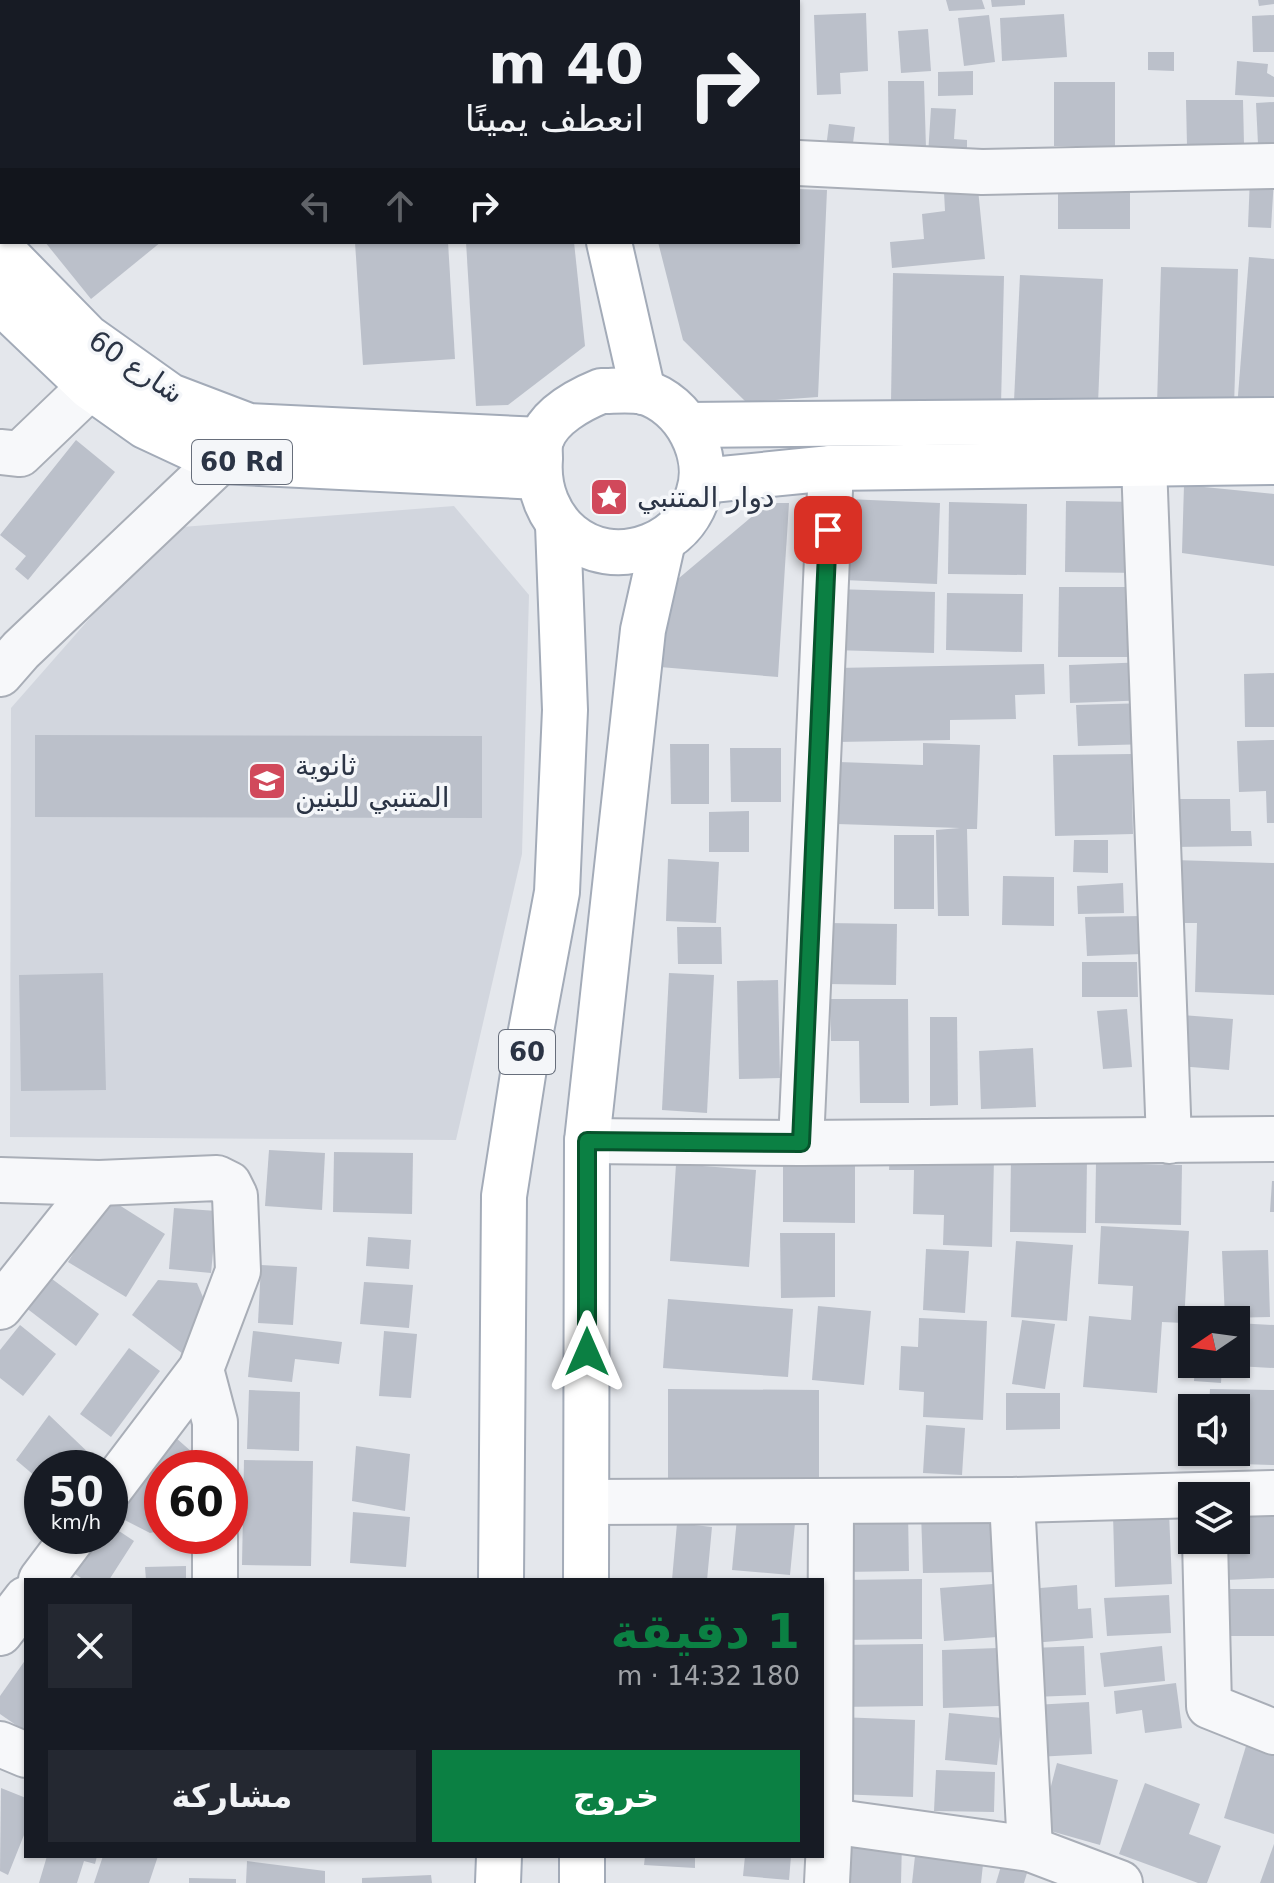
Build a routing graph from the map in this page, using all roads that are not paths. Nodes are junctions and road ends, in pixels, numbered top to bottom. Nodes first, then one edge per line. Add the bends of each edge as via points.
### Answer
1 (800, 163) edge
2 (1274, 166) edge
3 (609, 244) edge
4 (0, 248) edge
5 (0, 301) edge
6 (90, 387) junction
7 (643, 392) junction
8 (1274, 420) edge
9 (688, 425) junction
10 (7, 456) edge
11 (540, 458) junction
12 (220, 461) junction
13 (1274, 462) edge
14 (1144, 464) junction
15 (831, 468) junction
16 (702, 481) junction
17 (558, 525) junction
18 (663, 541) junction
19 (0, 674) edge
20 (1274, 1139) edge
21 (587, 1141) junction
22 (1169, 1141) junction
23 (801, 1143) junction
24 (0, 1180) edge
25 (99, 1183) junction
26 (0, 1307) edge
27 (201, 1369) junction
28 (215, 1450) edge
29 (128, 1465) edge
30 (1274, 1493) edge
31 (1250, 1494) edge
32 (1178, 1496) edge
33 (1012, 1500) junction
34 (831, 1501) junction
35 (587, 1502) junction
36 (60, 1554) edge
37 (215, 1554) edge
38 (1205, 1554) edge
39 (42, 1578) edge
40 (215, 1578) edge
41 (501, 1578) edge
42 (586, 1578) edge
43 (24, 1602) edge
44 (0, 1633) edge
45 (1274, 1732) edge
46 (0, 1744) edge
47 (24, 1754) edge
48 (830, 1821) junction
49 (1030, 1849) junction
50 (499, 1858) edge
51 (582, 1858) edge
52 (498, 1883) edge
53 (582, 1883) edge
54 (827, 1883) edge
55 (1120, 1883) edge

1 - 2 street via 982,172
3 - 7 main road
4 - 11 main road, شارع 60 via 87,337 170,396 249,426
5 - 6 main road, شارع 60 / 60 Rd
6 - 10 street
6 - 12 main road, شارع 60 / 60 Rd via 145,426
7 - 9 main road via 668,405
7 - 11 main road via 601,391 574,402
8 - 9 main road
9 - 16 main road via 700,451
11 - 12 main road, شارع 60 / 60 Rd
11 - 17 main road via 544,500
12 - 19 street
13 - 14 main road
14 - 15 main road
14 - 22 street
15 - 16 main road
15 - 23 street
16 - 18 main road via 685,523
17 - 18 main road via 580,543 607,553 635,552
17 - 41 main road, 60 via 565,710 557,892 504,1196
18 - 21 main road, 60 via 643,630
20 - 22 street
21 - 23 street
21 - 35 main road, 60
22 - 23 street
24 - 25 street
25 - 26 street
25 - 27 street via 217,1178 229,1184 237,1208 238,1271
27 - 28 street via 215,1422
27 - 29 street
30 - 31 street
32 - 33 street
33 - 34 street
33 - 49 street
34 - 35 street
34 - 48 street
35 - 42 main road, 60
36 - 39 street
37 - 40 street
38 - 45 street via 1209,1706
43 - 44 street
46 - 47 street
48 - 49 street
48 - 54 street
49 - 55 street
50 - 52 main road
51 - 53 main road

